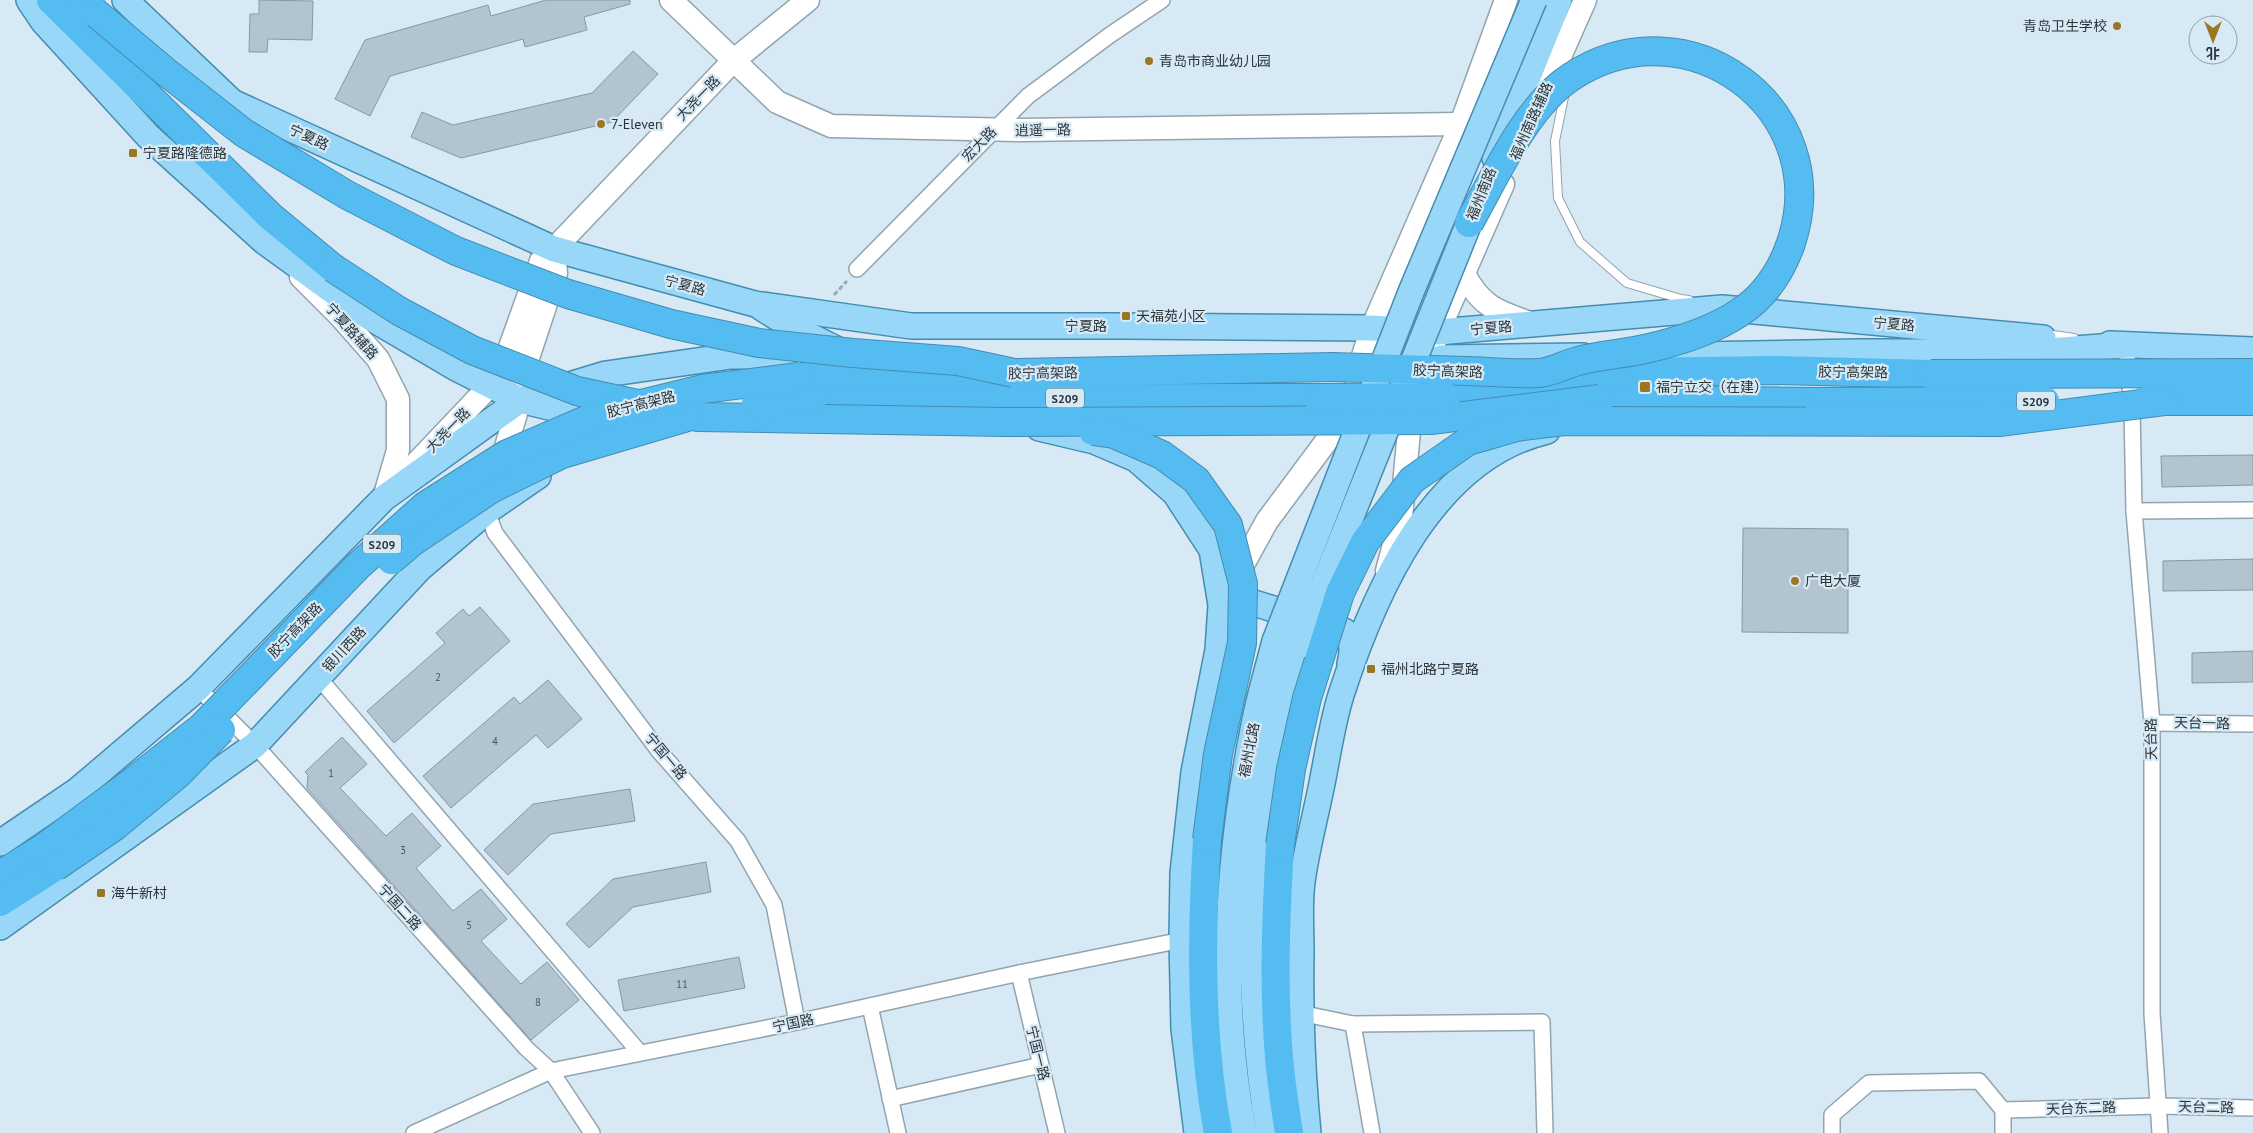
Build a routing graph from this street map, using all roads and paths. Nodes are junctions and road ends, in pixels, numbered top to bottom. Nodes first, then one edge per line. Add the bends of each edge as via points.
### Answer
1 (29, 0) edge
2 (51, 0) edge
3 (125, 0) edge
4 (671, 0) edge
5 (808, 0) edge
6 (1162, 0) edge
7 (1506, 0) edge
8 (1534, 0) edge
9 (1559, 0) edge
10 (1584, 3) edge
11 (90, 7) edge
12 (1575, 44) dead end
13 (733, 61) junction
14 (1571, 64) dead end
15 (1461, 124) junction
16 (993, 130) junction
17 (1469, 223) junction
18 (265, 242) junction
19 (554, 249) junction
20 (857, 269) joint
21 (1464, 274) junction
22 (833, 296) dead end
23 (755, 304) junction
24 (1833, 310) dead end
25 (1929, 318) dead end
26 (1532, 324) junction
27 (1372, 328) junction
28 (1438, 332) junction
29 (2126, 346) junction
30 (2253, 350) edge
31 (854, 357) junction
32 (1429, 358) junction
33 (1362, 359) junction
34 (1014, 373) junction
35 (1541, 373) junction
36 (2253, 373) edge
37 (491, 385) junction
38 (1374, 386) joint
39 (1406, 398) junction
40 (1600, 399) junction
41 (520, 400) junction
42 (2164, 401) junction
43 (2253, 401) edge
44 (1351, 408) junction
45 (1639, 408) junction
46 (2132, 408) junction
47 (2253, 409) edge
48 (999, 416) junction
49 (713, 423) junction
50 (1043, 429) junction
51 (938, 430) junction
52 (384, 498) junction
53 (2253, 510) edge
54 (487, 511) junction
55 (2134, 511) junction
56 (1382, 588) junction
57 (1222, 605) junction
58 (1287, 643) junction
59 (318, 677) junction
60 (1348, 678) junction
61 (198, 688) junction
62 (2152, 723) junction
63 (2253, 724) edge
64 (255, 745) junction
65 (0, 843) edge
66 (48, 858) junction
67 (0, 875) edge
68 (0, 902) edge
69 (0, 928) edge
70 (1182, 940) junction
71 (1018, 973) junction
72 (870, 1006) junction
73 (1300, 1013) junction
74 (797, 1022) junction
75 (1353, 1024) junction
76 (640, 1053) junction
77 (1041, 1065) junction
78 (551, 1071) junction
79 (890, 1099) junction
80 (2159, 1106) junction
81 (2253, 1108) edge
82 (2003, 1110) junction
83 (414, 1133) edge
84 (592, 1133) edge
85 (898, 1133) edge
86 (1057, 1133) edge
87 (1196, 1133) edge
88 (1218, 1133) edge
89 (1244, 1133) edge
90 (1269, 1133) edge
91 (1290, 1133) edge
92 (1308, 1133) edge
93 (1372, 1133) edge
94 (1545, 1133) edge
95 (1832, 1133) edge
96 (2002, 1133) edge
97 (2160, 1133) edge

1 - 18 main road via 42,21 148,136
2 - 48 highway, bridge via 270,216 333,268 398,312 472,350 577,391 698,417
3 - 19 main road, 宁夏路 via 232,102
4 - 13 street, 逍遥一路
5 - 13 street, 大尧一路
6 - 16 street, 宏大路 via 1110,34 1028,96
7 - 15 street
8 - 38 main road, 福州南路, bridge
9 - 17 main road, 福州南路, bridge
10 - 12 lane
10 - 21 street, 福州南路辅路
11 - 34 highway, bridge via 244,133 347,195 466,255 568,294 706,332 759,343 958,361
13 - 16 street, 逍遥一路 via 777,102 830,126
13 - 19 street, 大尧一路
14 - 24 lane via 1555,141 1558,198 1580,242 1627,283 1681,300
15 - 16 street, 逍遥一路
15 - 27 street
16 - 20 street, 宏大路
17 - 35 highway, bridge via 1534,113 1570,77 1607,60 1631,53 1669,50 1696,57 1727,70 1749,86 1769,106 1784,130 1795,155 1798,180 1796,227 1774,281 1738,314 1721,323 1646,349 1579,360
17 - 39 main road, 福州南路, bridge
18 - 37 main road via 366,315
18 - 52 street, 宁夏路辅路 via 340,316 378,359 398,399 398,450
19 - 23 main road, 宁夏路
19 - 37 street, 大尧一路 via 541,260 500,375
19 - 41 street via 556,272 521,379
20 - 22 path
21 - 26 street via 1474,293 1488,305
21 - 28 street, 福州南路辅路
23 - 27 main road, 宁夏路 via 911,326
23 - 31 main road via 794,328
25 - 29 lane
26 - 28 main road, 宁夏路
26 - 29 main road, 宁夏路 via 1722,308
27 - 28 main road, 宁夏路
27 - 33 street
28 - 32 street, 福州南路辅路
29 - 30 main road, 宁夏路
29 - 32 main road, 宁夏路 via 2036,352
29 - 46 street, 天台路
31 - 33 main road, 宁夏路
31 - 41 main road, 宁夏路 via 731,356 606,374
32 - 33 main road, 宁夏路
32 - 39 street, 福州南路辅路
33 - 44 street
34 - 35 highway, 胶宁高架路 / S209, bridge via 1332,367
34 - 66 highway, 胶宁高架路 / S209, bridge via 799,377 702,389 600,414 507,454 425,506 358,566 202,727 127,786
35 - 36 highway, 胶宁高架路 / S209, bridge via 1774,370 1931,374
37 - 41 main road
37 - 52 street, 大尧一路
38 - 58 main road, 福州北路, bridge
39 - 44 main road
39 - 45 main road
39 - 56 street, 福州南路辅路 via 1401,518
39 - 58 main road, 福州北路, bridge
40 - 42 highway, 胶宁高架路 / S209, bridge
40 - 48 highway, 胶宁高架路, bridge via 1431,420
40 - 66 highway, 胶宁高架路 / S209, bridge via 812,399 717,408 562,454 491,490 412,542 351,596 176,775 116,826
41 - 49 main road via 615,423
41 - 52 main road
41 - 54 street
42 - 43 highway, 胶宁高架路 / S209, bridge
42 - 91 highway, bridge via 1999,422 1564,421 1516,426 1468,441 1412,480 1365,542 1340,593 1306,698 1291,769 1280,845 1276,980 1279,1057
44 - 48 main road
44 - 57 street via 1267,521
45 - 46 main road
45 - 56 main road via 1527,435 1495,452 1453,483 1424,520
46 - 47 main road
46 - 55 street, 天台路
48 - 49 main road via 790,413
48 - 50 main road
48 - 51 main road
48 - 88 highway, bridge via 1114,434 1162,455 1196,480 1228,526 1243,584 1242,644 1218,754 1202,914 1206,1049
49 - 51 street
49 - 54 main road, 银川西路 via 636,438 588,456 537,476
50 - 51 street
50 - 57 main road via 1094,441 1136,459 1175,493 1212,550
52 - 61 main road
53 - 55 street
54 - 59 main road, 银川西路 via 420,568
54 - 74 street, 宁国一路 via 494,533 654,743 738,841 774,906
55 - 62 street, 天台路
56 - 60 main road
57 - 60 main road via 1228,600 1251,602 1344,631 1351,638 1353,649
57 - 70 main road via 1218,650 1194,772 1183,873
58 - 89 main road, 福州北路 via 1254,723 1238,815 1230,913 1229,981 1231,1040
58 - 90 main road, 福州北路 via 1277,728 1259,823 1254,911 1255,1023
59 - 64 main road, 银川西路
59 - 76 street
60 - 73 main road via 1341,697 1301,884
61 - 64 street, 宁国二路
61 - 65 main road via 78,790
62 - 63 street, 天台一路
62 - 80 street, 天台路 via 2152,1013
64 - 69 main road, 银川西路
64 - 78 street, 宁国二路 via 526,1048
66 - 67 highway, 胶宁高架路 / S209
66 - 68 highway, 胶宁高架路 / S209
70 - 71 street, 宁国路
70 - 87 main road via 1184,1029
71 - 72 street, 宁国路
71 - 77 street, 宁国一路
72 - 74 street, 宁国路
72 - 79 street
73 - 75 street
73 - 92 main road via 1301,1066
74 - 76 street, 宁国路
75 - 93 street
75 - 94 street via 1542,1022
76 - 78 street, 宁国路
77 - 79 street
77 - 86 street, 宁国一路
78 - 83 street, 宁国路
78 - 84 street, 宁国二路
79 - 85 street
80 - 81 street, 天台二路
80 - 82 street, 天台东二路
80 - 97 street, 天台路
82 - 95 street via 1979,1081 1869,1083 1832,1115
82 - 96 street

